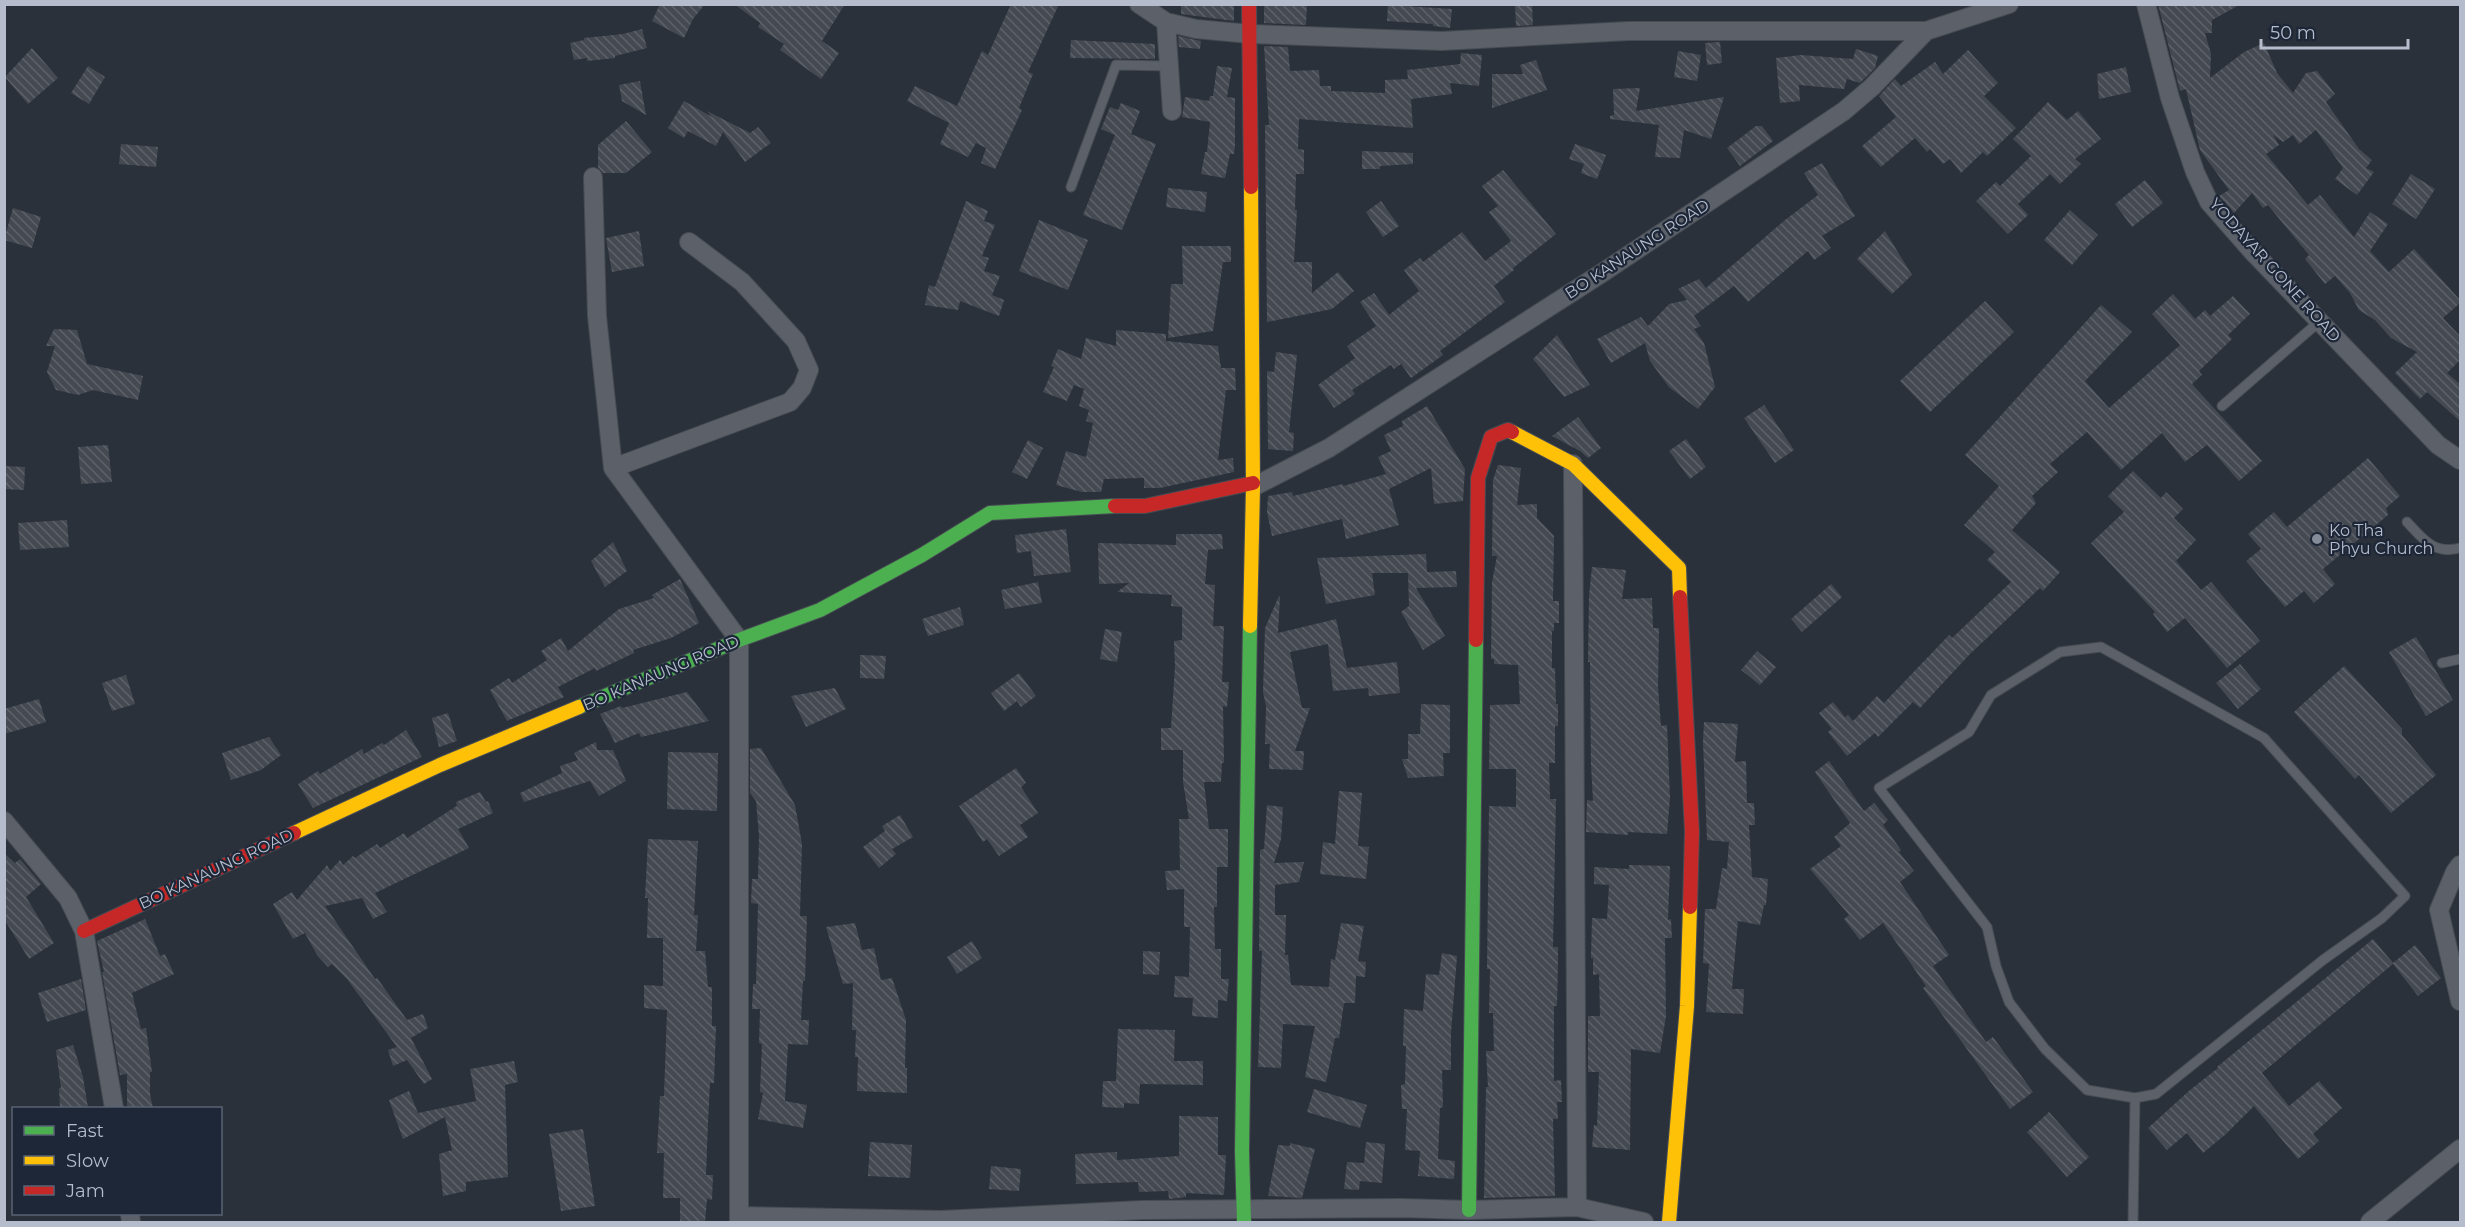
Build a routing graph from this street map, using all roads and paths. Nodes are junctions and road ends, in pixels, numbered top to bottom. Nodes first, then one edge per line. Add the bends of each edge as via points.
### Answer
1 (1139, 4) edge
2 (1250, 4) edge
3 (2009, 4) edge
4 (2146, 4) edge
5 (1166, 22) junction
6 (1926, 31) junction
7 (1250, 34) junction
8 (1169, 66) junction
9 (1172, 111) dead end
10 (593, 177) dead end
11 (1071, 187) dead end
12 (689, 242) dead end
13 (2320, 321) junction
14 (2222, 406) dead end
15 (2460, 460) edge
16 (1573, 464) junction
17 (613, 468) junction
18 (1253, 485) junction
19 (2407, 522) dead end
20 (2460, 548) edge
21 (740, 640) junction
22 (2460, 659) edge
23 (2442, 663) dead end
24 (4, 821) edge
25 (2460, 865) edge
26 (84, 931) junction
27 (2460, 1001) edge
28 (2135, 1098) junction
29 (114, 1107) edge
30 (2460, 1149) edge
31 (1577, 1207) junction
32 (1469, 1210) junction
33 (1401, 1215) edge
34 (1244, 1216) edge
35 (1103, 1217) edge
36 (739, 1220) edge
37 (941, 1221) edge
38 (1644, 1222) edge
39 (1669, 1222) edge
40 (2133, 1222) edge
41 (2370, 1222) edge

1 - 5 street
2 - 7 street
3 - 6 street, BO KANAUNG ROAD
4 - 13 street, YODAYAR GONE ROAD via 2170,98 2209,202
5 - 7 street
5 - 8 street
6 - 7 street via 1628,31 1442,41
6 - 18 street, BO KANAUNG ROAD via 1844,111 1602,273 1339,441
7 - 18 street
8 - 9 street
8 - 11 lane via 1116,65
10 - 17 street via 597,316
12 - 17 street via 742,282 796,340 809,370 802,388 790,402
13 - 14 lane
13 - 15 street, YODAYAR GONE ROAD via 2438,445
16 - 31 street
16 - 32 street via 1508,430 1491,437 1478,478
16 - 39 street via 1679,568 1692,832 1687,1006
17 - 21 street
18 - 21 street, BO KANAUNG ROAD via 1145,506 990,513 820,610
18 - 34 street via 1246,791
19 - 20 lane via 2431,546
21 - 26 street, BO KANAUNG ROAD via 440,765
21 - 36 street
22 - 23 lane
24 - 26 street via 68,898
25 - 27 street via 2439,910
26 - 29 street
28 - 28 lane via 2156,1094 2405,896 2264,738 2101,647 2060,652 1991,695 1969,732 1879,788 1987,927 2009,1002 2045,1048 2087,1090
28 - 40 lane
30 - 41 street
31 - 32 street
31 - 38 street
32 - 33 street
33 - 34 street
34 - 35 street
35 - 37 street
36 - 37 street

